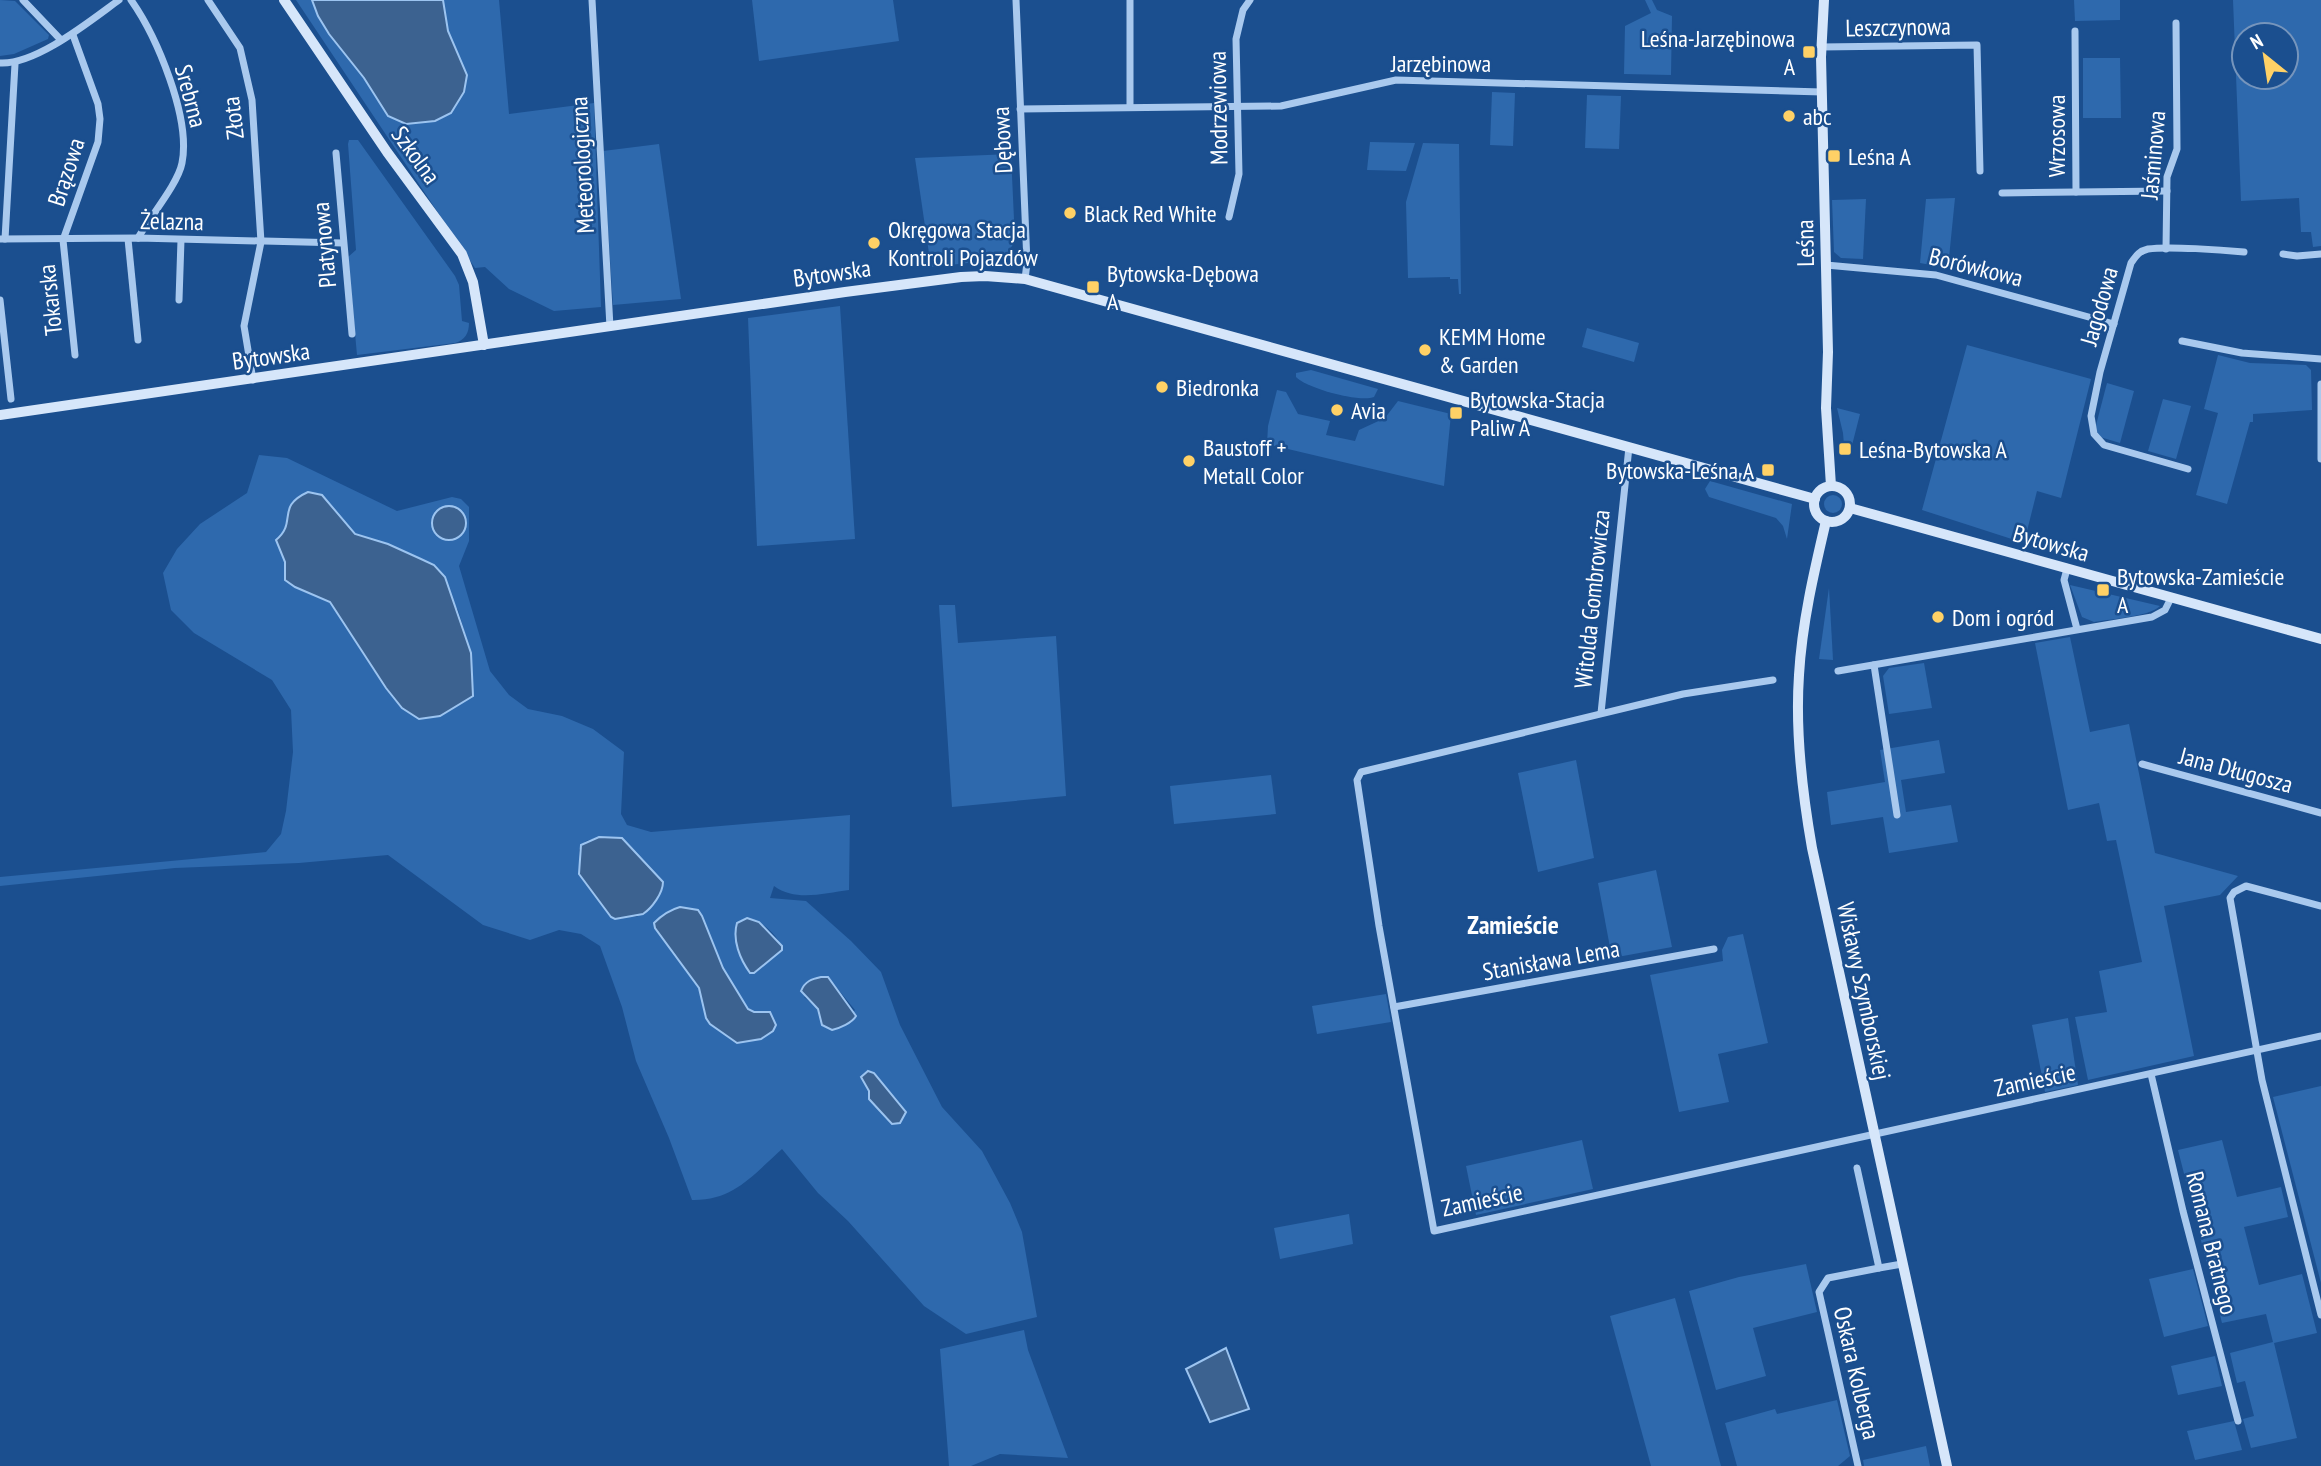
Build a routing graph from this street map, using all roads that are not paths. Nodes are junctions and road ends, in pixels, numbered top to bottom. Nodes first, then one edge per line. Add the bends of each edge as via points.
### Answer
1 (23, 0) edge
2 (119, 0) edge
3 (131, 0) edge
4 (208, 0) edge
5 (284, 0) edge
6 (592, 0) edge
7 (1016, 0) edge
8 (1129, 0) edge
9 (1250, 0) edge
10 (1824, 0) edge
11 (2176, 23) dead end
12 (2075, 31) dead end
13 (73, 35) junction
14 (61, 40) junction
15 (1821, 47) junction
16 (0, 63) edge
17 (15, 64) junction
18 (1822, 92) junction
19 (1130, 107) junction
20 (1238, 107) junction
21 (1020, 109) junction
22 (336, 153) dead end
23 (1980, 171) dead end
24 (2167, 191) junction
25 (2076, 192) junction
26 (2002, 193) dead end
27 (1229, 217) dead end
28 (138, 238) junction
29 (3, 239) edge
30 (128, 239) junction
31 (62, 240) junction
32 (181, 240) junction
33 (261, 242) junction
34 (343, 243) junction
35 (2166, 249) junction
36 (2244, 252) dead end
37 (2283, 254) dead end
38 (2321, 254) edge
39 (1826, 265) junction
40 (1025, 279) junction
41 (0, 300) edge
42 (179, 300) dead end
43 (2114, 324) junction
44 (610, 327) junction
45 (352, 334) dead end
46 (138, 340) dead end
47 (2182, 341) dead end
48 (484, 345) junction
49 (75, 355) dead end
50 (2321, 359) edge
51 (253, 380) junction
52 (2321, 384) edge
53 (12, 399) dead end
54 (0, 415) edge
55 (1629, 447) junction
56 (2321, 457) edge
57 (2188, 468) dead end
58 (1831, 486) junction
59 (1815, 499) junction
60 (1850, 508) junction
61 (1826, 521) junction
62 (2067, 569) junction
63 (2171, 598) junction
64 (2077, 629) junction
65 (2321, 639) edge
66 (1874, 665) junction
67 (1838, 671) dead end
68 (1773, 680) dead end
69 (1601, 713) junction
70 (2141, 764) dead end
71 (2321, 813) edge
72 (1897, 815) dead end
73 (2321, 906) edge
74 (1714, 949) dead end
75 (1394, 1007) junction
76 (2321, 1036) edge
77 (2258, 1050) junction
78 (2151, 1074) junction
79 (1873, 1135) junction
80 (1857, 1168) dead end
81 (1902, 1264) junction
82 (1879, 1268) junction
83 (2321, 1315) edge
84 (2238, 1421) dead end
85 (1858, 1466) edge
86 (1947, 1466) edge

1 - 14 street
2 - 13 street
3 - 28 street, Srebrna via 163,62 184,139 182,166
4 - 33 street, Złota via 240,48 252,100
5 - 48 main road, Szkolna via 462,254 473,282
6 - 44 street, Meteorologiczna
7 - 21 street, Dębowa
8 - 19 street
9 - 20 street, Modrzewiowa via 1242,10 1236,39
10 - 15 main road, Leśna
11 - 24 street, Jaśminowa via 2177,149
12 - 25 street, Wrzosowa
13 - 14 street
13 - 31 street, Brązowa via 100,119 98,142
14 - 17 street
15 - 18 main road, Leśna
15 - 23 street, Leszczynowa via 1977,46
16 - 17 street
17 - 29 street
18 - 20 street, Jarzębinowa via 1396,80 1296,104
18 - 39 main road, Leśna
19 - 20 street, Jarzębinowa
19 - 21 street, Jarzębinowa
20 - 27 street, Modrzewiowa via 1239,174
21 - 40 street, Dębowa
22 - 34 street, Platynowa
24 - 25 street, Wrzosowa
24 - 35 street, Jaśminowa
25 - 26 street
28 - 30 street, Żelazna
28 - 32 street, Żelazna
29 - 31 street, Żelazna
30 - 31 street, Żelazna
30 - 46 street
31 - 49 street, Tokarska
32 - 33 street, Żelazna
32 - 42 street
33 - 34 street, Żelazna
33 - 51 street, Złota via 244,326
34 - 45 street, Platynowa
35 - 36 street, Jagodowa
35 - 43 street, Jagodowa via 2138,253 2131,262
37 - 38 street
39 - 43 street, Borówkowa via 1936,275
39 - 58 main road, Leśna
40 - 44 main road, Bytowska via 961,277
40 - 55 main road, Bytowska
41 - 53 street
43 - 57 street, Jagodowa via 2091,416 2094,435 2104,445
44 - 48 main road, Bytowska
47 - 50 street via 2242,353
48 - 51 main road, Bytowska
51 - 54 main road, Bytowska
52 - 56 street
55 - 59 main road, Bytowska
55 - 69 street, Witolda Gombrowicza
58 - 59 main road
58 - 60 main road via 1846,492
59 - 61 main road via 1816,512
60 - 61 main road via 1841,520
60 - 62 main road, Bytowska
61 - 79 main road, Wisławy Szymborskiej via 1807,606 1798,676 1800,771
62 - 63 main road, Bytowska
62 - 64 street via 2064,580
63 - 64 street via 2165,610 2152,617
63 - 65 main road, Bytowska
64 - 66 street
66 - 67 street
66 - 72 street
68 - 69 street, Zamieście
69 - 75 street, Zamieście via 1361,772 1357,780
70 - 71 street, Jana Długosza
73 - 77 street via 2246,886 2231,898
74 - 75 street, Stanisława Lema
75 - 79 street, Zamieście via 1434,1231
76 - 77 street, Zamieście
77 - 78 street, Zamieście
77 - 83 street
78 - 79 street, Zamieście
78 - 84 street, Romana Bratnego
79 - 81 main road, Wisławy Szymborskiej
80 - 82 street
81 - 82 street, Oskara Kolberga
81 - 86 main road, Wisławy Szymborskiej
82 - 85 street, Oskara Kolberga via 1828,1278 1819,1292

